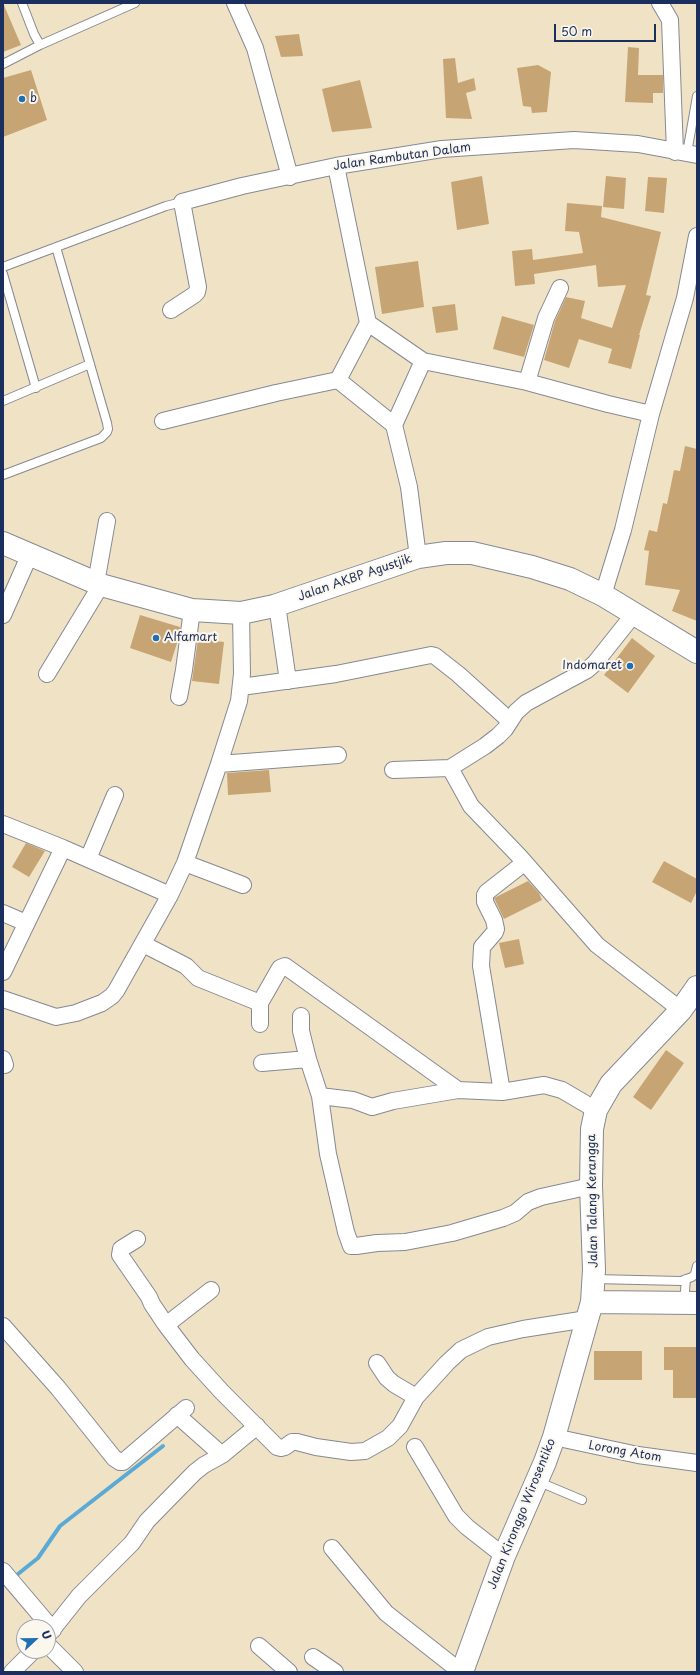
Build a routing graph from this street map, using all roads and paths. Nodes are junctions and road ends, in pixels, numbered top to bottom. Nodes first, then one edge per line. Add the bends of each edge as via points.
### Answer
1 (135, 3) edge
2 (235, 3) edge
3 (660, 3) edge
4 (24, 4) edge
5 (40, 46) junction
6 (3, 64) edge
7 (697, 96) edge
8 (686, 153) edge
9 (336, 166) junction
10 (290, 177) junction
11 (182, 202) junction
12 (697, 236) edge
13 (56, 246) junction
14 (3, 267) edge
15 (3, 274) edge
16 (560, 288) dead end
17 (172, 310) dead end
18 (368, 323) junction
19 (423, 361) junction
20 (90, 364) junction
21 (338, 380) junction
22 (528, 382) junction
23 (36, 388) junction
24 (3, 401) edge
25 (651, 414) junction
26 (163, 421) dead end
27 (394, 425) junction
28 (3, 475) edge
29 (107, 520) dead end
30 (3, 543) edge
31 (30, 554) junction
32 (418, 557) junction
33 (99, 584) junction
34 (604, 595) junction
35 (277, 605) junction
36 (192, 610) junction
37 (241, 613) junction
38 (3, 614) edge
39 (634, 614) junction
40 (697, 652) edge
41 (47, 674) dead end
42 (288, 681) junction
43 (241, 687) junction
44 (179, 697) dead end
45 (510, 721) junction
46 (338, 755) dead end
47 (219, 764) junction
48 (450, 768) junction
49 (393, 770) dead end
50 (115, 794) dead end
51 (3, 824) edge
52 (63, 848) junction
53 (88, 859) junction
54 (184, 863) junction
55 (524, 863) junction
56 (243, 885) dead end
57 (170, 895) junction
58 (3, 913) edge
59 (26, 923) junction
60 (144, 944) junction
61 (3, 972) edge
62 (697, 987) edge
63 (3, 999) edge
64 (260, 1003) junction
65 (681, 1010) junction
66 (301, 1016) dead end
67 (260, 1024) dead end
68 (308, 1059) junction
69 (262, 1064) dead end
70 (458, 1090) junction
71 (502, 1092) junction
72 (320, 1096) junction
73 (596, 1110) junction
74 (591, 1186) junction
75 (137, 1239) dead end
76 (697, 1266) edge
77 (593, 1279) junction
78 (686, 1279) junction
79 (211, 1290) dead end
80 (691, 1303) edge
81 (589, 1310) junction
82 (3, 1326) edge
83 (166, 1326) junction
84 (377, 1363) dead end
85 (416, 1397) junction
86 (257, 1426) junction
87 (554, 1437) junction
88 (415, 1447) dead end
89 (222, 1455) junction
90 (697, 1463) edge
91 (537, 1481) junction
92 (582, 1500) dead end
93 (332, 1548) dead end
94 (504, 1556) junction
95 (7, 1575) edge
96 (41, 1619) edge
97 (56, 1626) edge
98 (259, 1646) dead end
99 (56, 1653) edge
100 (313, 1657) dead end
101 (25, 1659) edge
102 (12, 1672) edge
103 (75, 1672) edge
104 (289, 1672) edge
105 (335, 1672) edge
106 (462, 1672) edge

1 - 5 lane
2 - 10 street via 255,48
3 - 8 street via 670,20
4 - 5 lane
5 - 6 lane
7 - 8 lane
8 - 9 street, Jalan Rambutan Dalam via 615,141 567,140 442,149
9 - 10 street, Jalan Rambutan Dalam
9 - 18 street
10 - 11 street, Jalan Rambutan Dalam via 242,186
11 - 13 lane
11 - 17 street via 198,287 194,295
12 - 25 street via 685,298
13 - 14 lane
13 - 20 lane
15 - 23 lane
16 - 22 street via 546,318
18 - 19 street
18 - 21 street
19 - 22 street
19 - 27 street
20 - 23 lane
20 - 28 lane via 108,423 107,432 101,438
21 - 26 street
21 - 27 street
22 - 25 street
23 - 24 lane
25 - 34 street via 623,530
27 - 32 street via 409,487
29 - 33 street
30 - 31 street, Jalan AKBP Agustjik
31 - 33 street, Jalan AKBP Agustjik
31 - 38 street
32 - 34 street, Jalan AKBP Agustjik via 472,553 552,573
32 - 35 street, Jalan AKBP Agustjik
33 - 36 street, Jalan AKBP Agustjik
33 - 41 street
34 - 39 street, Jalan AKBP Agustjik
35 - 37 street, Jalan AKBP Agustjik
35 - 42 street
36 - 37 street, Jalan AKBP Agustjik
36 - 44 street
37 - 43 street
39 - 40 street, Jalan AKBP Agustjik
39 - 45 street via 587,670 526,703
42 - 43 street
42 - 45 street via 436,656
43 - 47 street
45 - 48 street via 505,729 485,746
46 - 47 street
47 - 54 street
48 - 49 street
48 - 55 street via 472,806
50 - 53 street
51 - 52 street
52 - 53 street
52 - 59 street
53 - 57 street
54 - 56 street
54 - 57 street
55 - 65 street via 597,945
55 - 71 street via 485,895 496,928 482,947 481,966
57 - 60 street
58 - 59 street
59 - 61 street
60 - 63 street via 112,996 102,1003 76,1013 53,1017
60 - 64 street via 186,966 198,978
62 - 65 street, Jalan Talang Kerangga
64 - 67 street
64 - 70 street via 280,968 285,966
65 - 73 street, Jalan Talang Kerangga via 610,1084
66 - 68 street via 301,1031
68 - 69 street
68 - 72 street
70 - 71 street
70 - 72 street via 372,1106 354,1100
71 - 73 street via 544,1085 562,1090
72 - 74 street via 323,1130 336,1193 349,1242 353,1247 405,1242 452,1233 503,1218 515,1213 528,1202 542,1197
73 - 74 street, Jalan Talang Kerangga via 592,1129
74 - 77 street, Jalan Talang Kerangga
75 - 83 street via 121,1249 120,1255
76 - 78 lane via 695,1274
77 - 78 lane
77 - 81 street, Jalan Talang Kerangga
78 - 80 lane
79 - 83 street
80 - 81 street
81 - 85 street via 480,1340 461,1350
81 - 87 street, Jalan Kironggo Wirosentiko
82 - 89 street via 120,1462 183,1417
83 - 86 street via 218,1388
84 - 85 street via 387,1378
85 - 86 street via 400,1426 388,1438 365,1452 316,1447 297,1442 279,1448
86 - 89 street
87 - 90 street, Lorong Atom via 638,1455
87 - 91 street, Jalan Kironggo Wirosentiko
88 - 94 street via 456,1516
89 - 97 street via 195,1472 148,1521 132,1543 79,1596
91 - 92 lane
91 - 94 street, Jalan Kironggo Wirosentiko
93 - 106 street via 386,1613
94 - 106 street, Jalan Kironggo Wirosentiko
95 - 96 street
98 - 104 street
99 - 103 street
100 - 105 street
101 - 102 street

